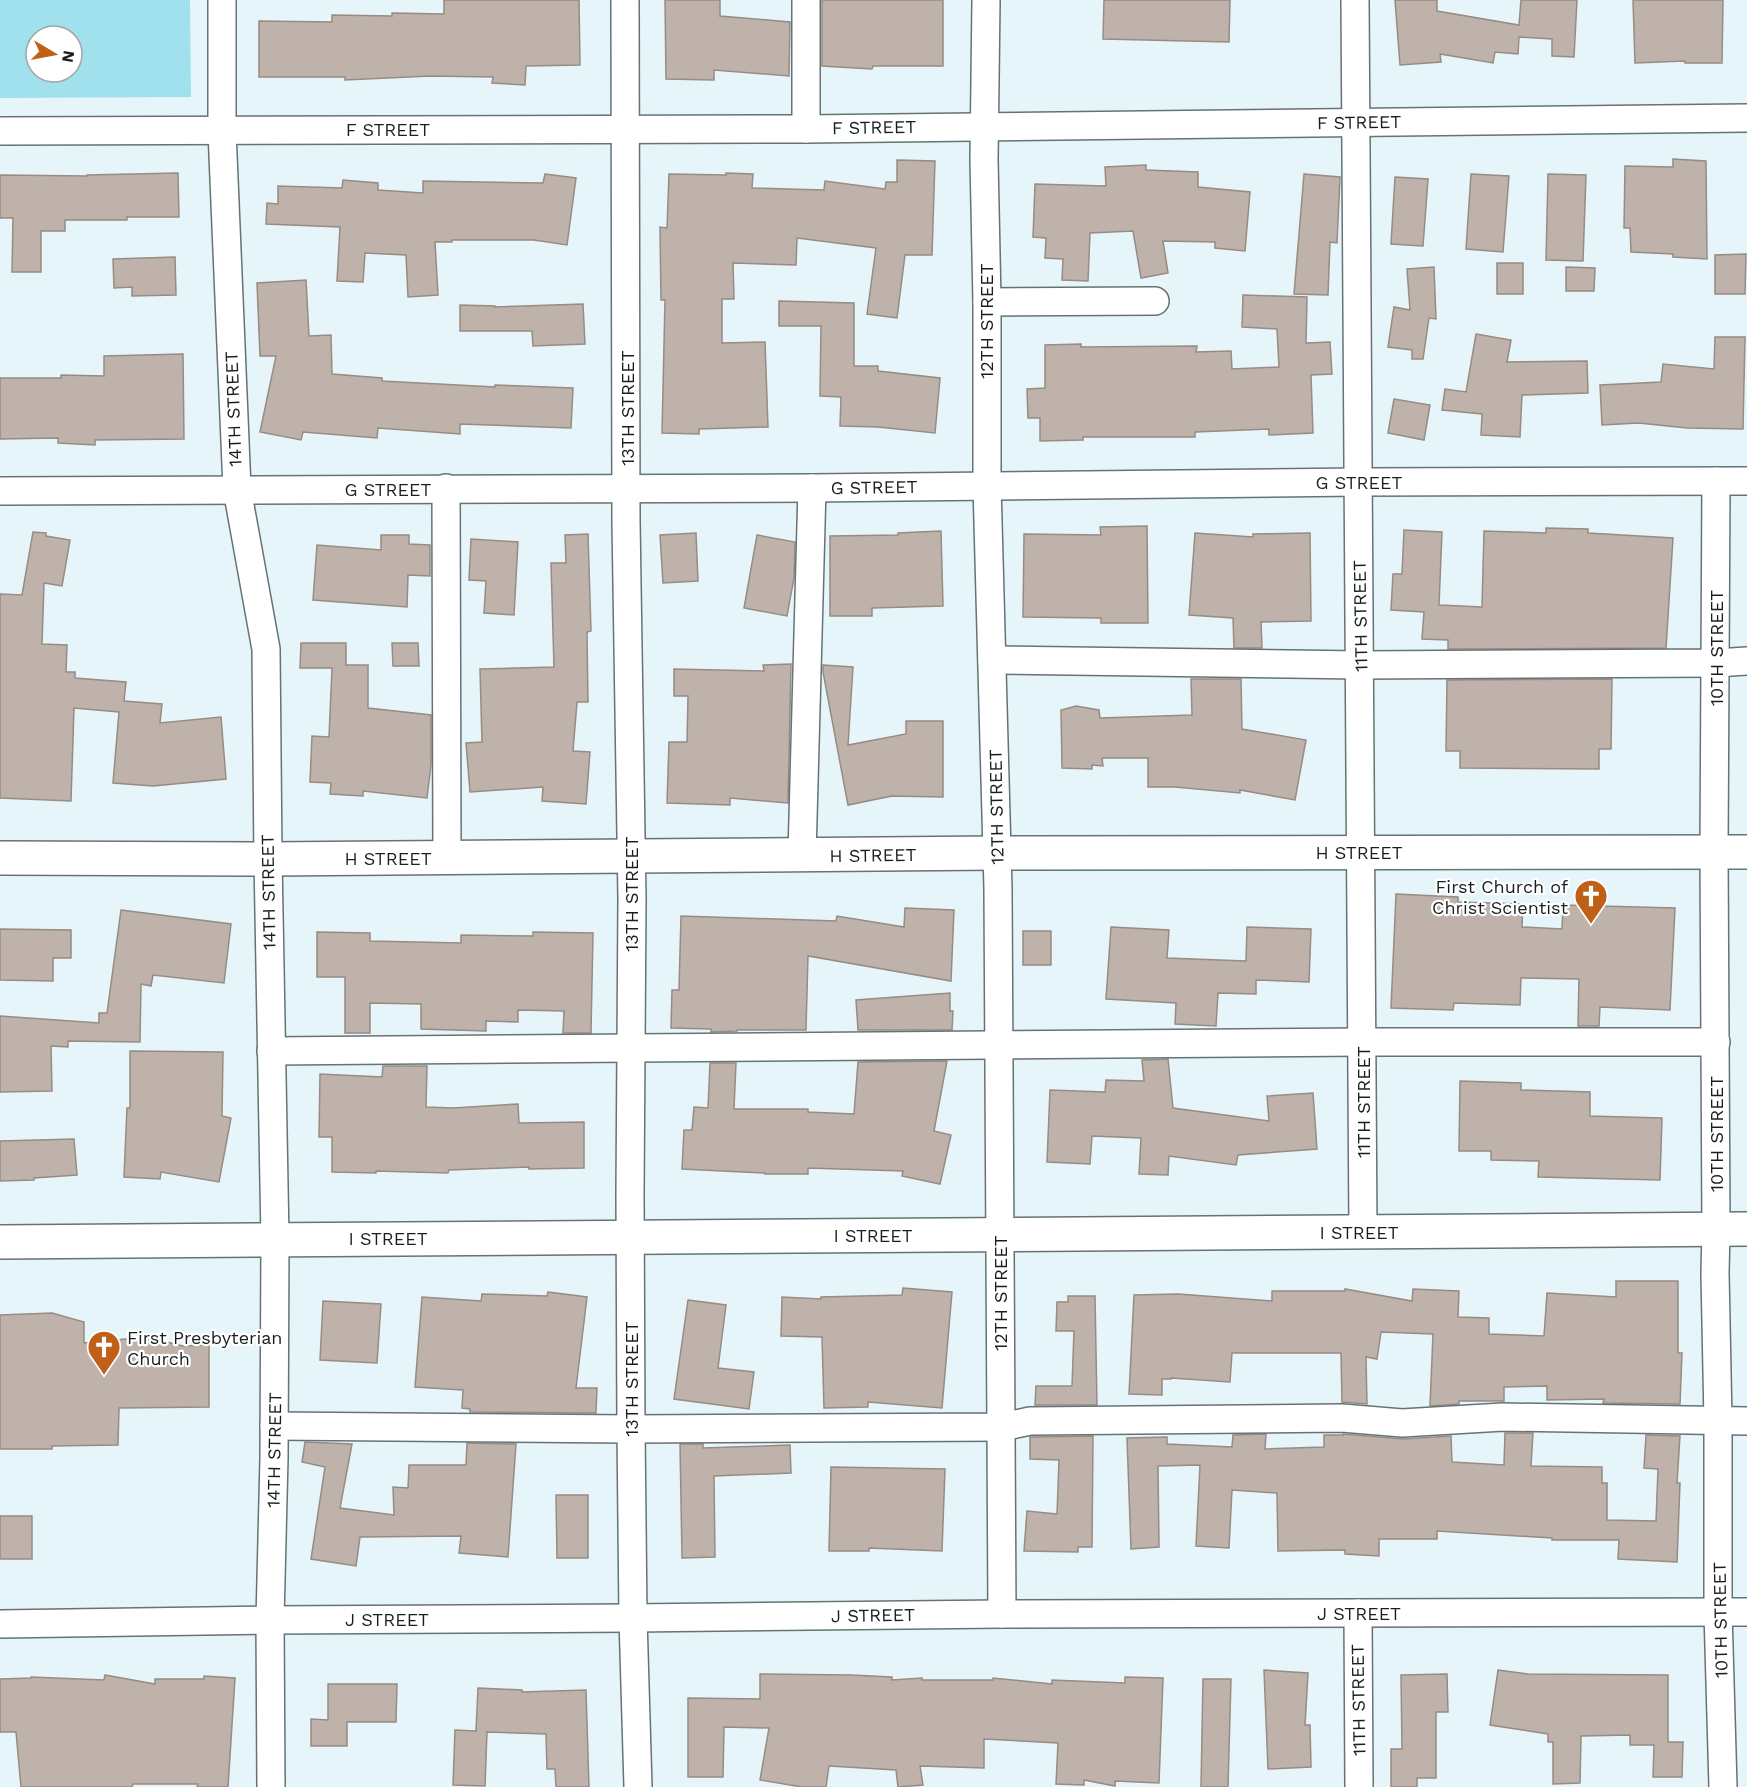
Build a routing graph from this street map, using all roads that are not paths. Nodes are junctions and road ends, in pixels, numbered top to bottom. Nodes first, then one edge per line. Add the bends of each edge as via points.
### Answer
1 (222, 0) edge
2 (624, 0) edge
3 (806, 0) edge
4 (986, 0) edge
5 (1355, 0) edge
6 (1747, 118) edge
7 (1356, 122) junction
8 (984, 126) junction
9 (626, 128) junction
10 (806, 129) junction
11 (0, 131) edge
12 (222, 131) junction
13 (1155, 301) dead end
14 (987, 303) junction
15 (1716, 481) junction
16 (1747, 481) edge
17 (1359, 482) junction
18 (987, 485) junction
19 (446, 488) junction
20 (812, 488) junction
21 (237, 489) junction
22 (627, 489) junction
23 (0, 491) edge
24 (992, 660) junction
25 (1747, 661) edge
26 (1716, 663) junction
27 (1361, 665) junction
28 (1361, 852) junction
29 (1714, 852) junction
30 (1747, 852) edge
31 (998, 853) junction
32 (802, 855) junction
33 (631, 856) junction
34 (0, 858) edge
35 (447, 858) junction
36 (268, 859) junction
37 (1363, 1041) junction
38 (1716, 1042) junction
39 (999, 1044) junction
40 (630, 1047) junction
41 (271, 1051) junction
42 (1732, 1229) edge
43 (1364, 1232) junction
44 (1000, 1234) junction
45 (630, 1237) junction
46 (275, 1239) junction
47 (0, 1242) edge
48 (1747, 1421) edge
49 (1718, 1422) junction
50 (274, 1426) junction
51 (1002, 1427) junction
52 (631, 1429) junction
53 (1719, 1612) junction
54 (1747, 1612) edge
55 (1358, 1613) junction
56 (1002, 1614) junction
57 (633, 1618) junction
58 (270, 1620) junction
59 (0, 1624) edge
60 (271, 1787) edge
61 (638, 1787) edge
62 (1359, 1787) edge
63 (1723, 1787) edge

1 - 12 street, 14TH STREET
2 - 9 street, 13TH STREET
3 - 10 street
4 - 8 street, 12TH STREET
5 - 7 street, 11TH STREET
6 - 7 street, F STREET
7 - 8 street, F STREET
7 - 17 street, 11TH STREET
8 - 10 street, F STREET
8 - 14 street, 12TH STREET
9 - 10 street, F STREET
9 - 12 street, F STREET
9 - 22 street, 13TH STREET
11 - 12 street, F STREET
12 - 21 street, 14TH STREET
13 - 14 street
14 - 18 street, 12TH STREET
15 - 16 street, G STREET
15 - 17 street, G STREET
15 - 26 street, 10TH STREET
17 - 18 street, G STREET
17 - 27 street, 11TH STREET
18 - 20 street, G STREET
18 - 24 street, 12TH STREET
19 - 21 street, G STREET
19 - 22 street, G STREET
19 - 35 street
20 - 22 street, G STREET
20 - 32 street
21 - 23 street, G STREET
21 - 36 street, 14TH STREET via 266,650
22 - 33 street, 13TH STREET
24 - 27 street
24 - 31 street, 12TH STREET
25 - 26 street
26 - 27 street
26 - 29 street, 10TH STREET
27 - 28 street, 11TH STREET
28 - 29 main road, H STREET
28 - 31 main road, H STREET
28 - 37 street, 11TH STREET
29 - 30 main road, H STREET
29 - 38 street, 10TH STREET
31 - 32 main road, H STREET
31 - 39 street, 12TH STREET
32 - 33 main road, H STREET
33 - 35 main road, H STREET
33 - 40 street, 13TH STREET
34 - 36 main road, H STREET
35 - 36 main road, H STREET
36 - 41 street, 14TH STREET
37 - 38 street
37 - 39 street
37 - 43 street, 11TH STREET
38 - 42 street, 10TH STREET
39 - 40 street
39 - 44 street, 12TH STREET
40 - 41 street
40 - 45 street, 13TH STREET
41 - 46 street, 14TH STREET
42 - 43 main road, I STREET
42 - 49 street, 10TH STREET via 1715,1273
43 - 44 main road, I STREET
44 - 45 main road, I STREET
44 - 51 street, 12TH STREET
45 - 46 main road, I STREET
45 - 52 street, 13TH STREET
46 - 47 main road, I STREET
46 - 50 street, 14TH STREET
48 - 49 street
49 - 51 street via 1503,1417 1402,1424 1342,1418 1030,1421
49 - 53 street, 10TH STREET
50 - 52 street
50 - 58 street, 14TH STREET
51 - 52 street
51 - 56 street, 12TH STREET
52 - 57 street, 13TH STREET
53 - 54 street, J STREET
53 - 55 street, J STREET
53 - 63 street, 10TH STREET
55 - 56 street, J STREET
55 - 62 street, 11TH STREET
56 - 57 street, J STREET
57 - 58 street, J STREET
57 - 61 street, 13TH STREET
58 - 59 street, J STREET
58 - 60 street, 14TH STREET

